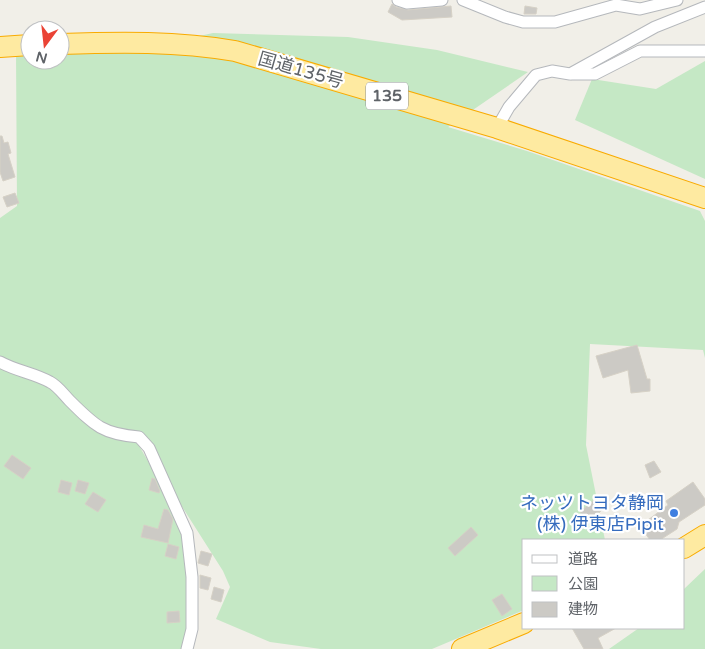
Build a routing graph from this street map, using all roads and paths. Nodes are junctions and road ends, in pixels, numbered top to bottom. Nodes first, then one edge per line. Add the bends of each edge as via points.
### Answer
1 (398, 0) edge
2 (442, 0) edge
3 (463, 0) edge
4 (677, 0) edge
5 (705, 7) edge
6 (70, 44) edge
7 (20, 46) edge
8 (0, 47) edge
9 (705, 51) edge
10 (570, 74) junction
11 (496, 128) junction
12 (705, 198) edge
13 (0, 362) edge
14 (705, 535) edge
15 (685, 547) edge
16 (522, 624) edge
17 (187, 649) edge
18 (462, 649) edge

1 - 2 street via 407,3
3 - 4 street via 524,22 555,22 616,5 640,9
5 - 10 street via 656,27
6 - 11 highway, 国道135号 / 135 via 164,42 236,51
7 - 8 highway
9 - 10 street via 640,51 595,74
10 - 11 street via 552,71 536,75 508,107
11 - 12 highway, 国道135号 / 135
13 - 17 street via 52,383 101,429 139,437 149,448 187,532 192,577 192,628
14 - 15 highway
16 - 18 highway

